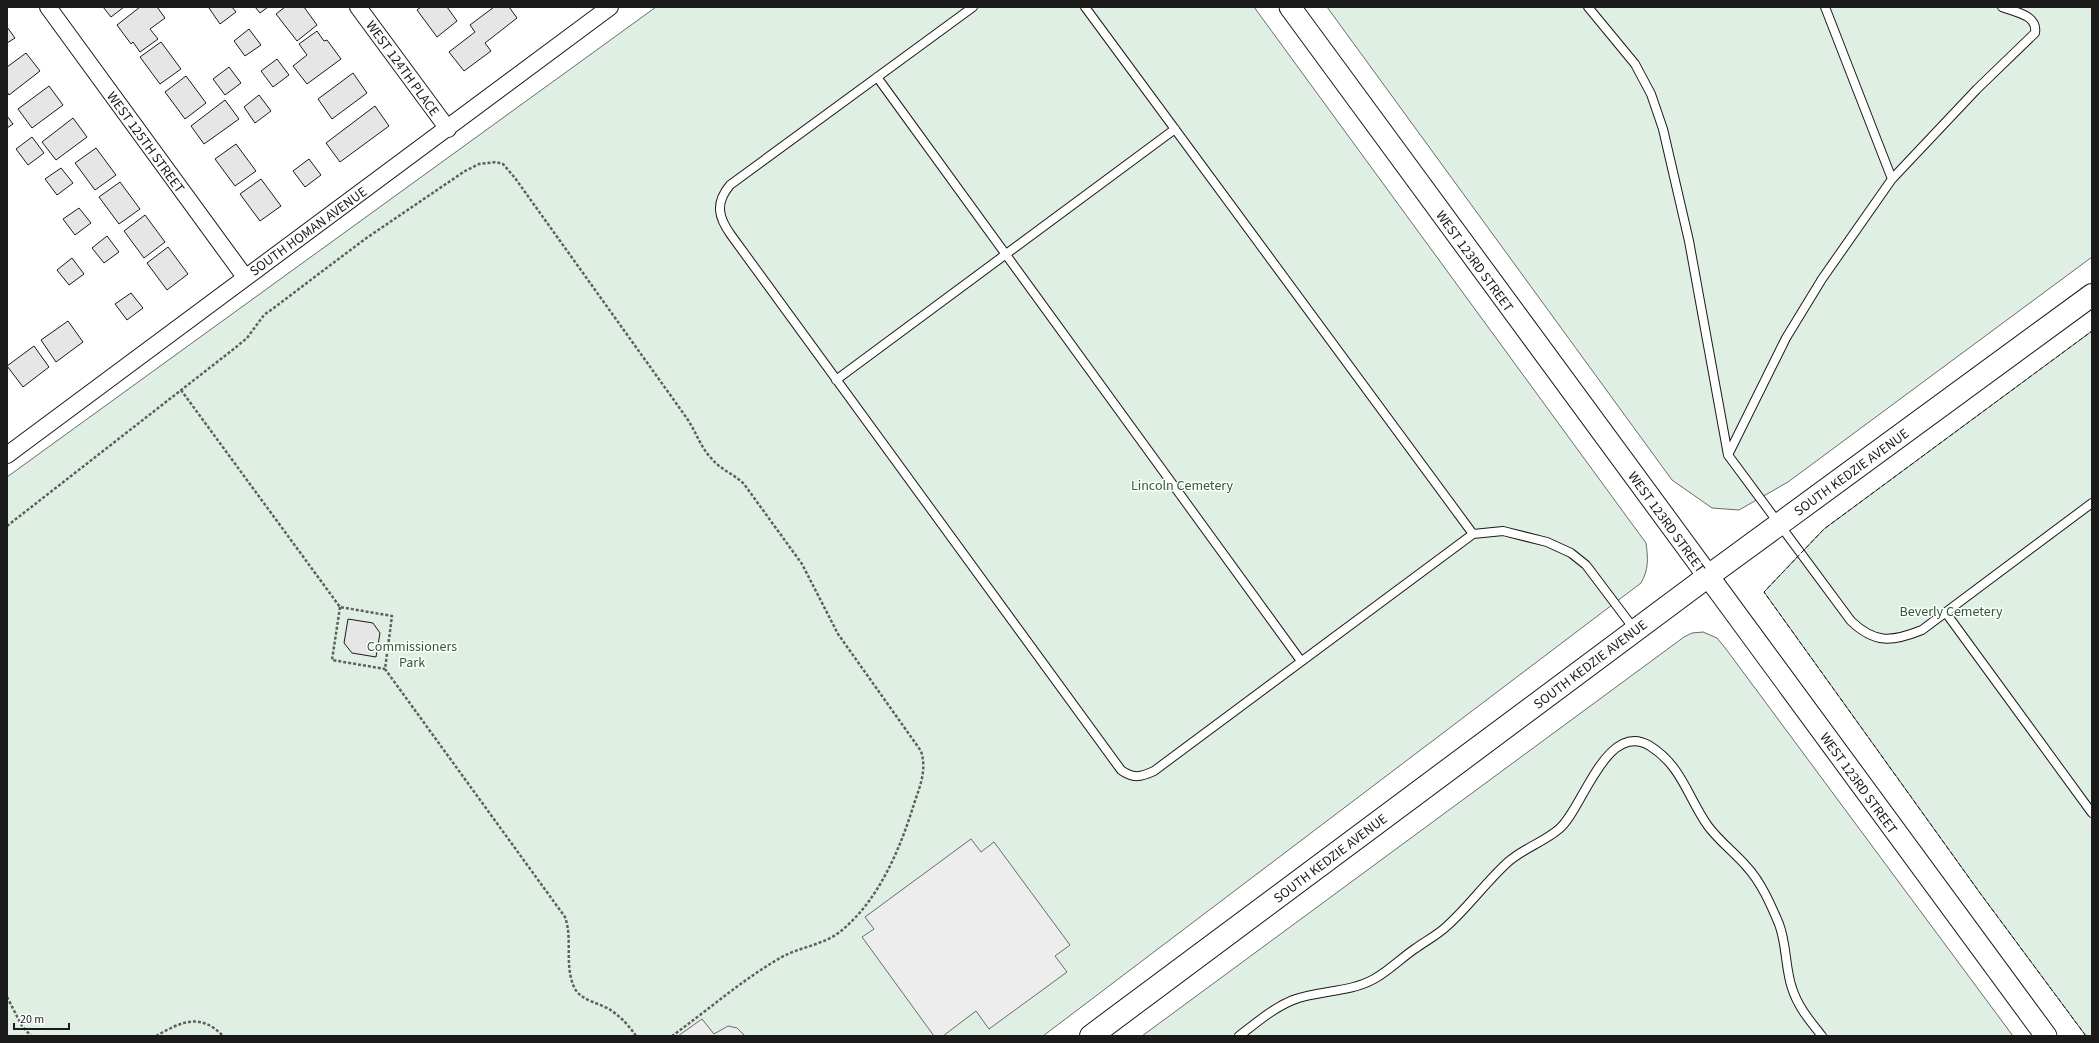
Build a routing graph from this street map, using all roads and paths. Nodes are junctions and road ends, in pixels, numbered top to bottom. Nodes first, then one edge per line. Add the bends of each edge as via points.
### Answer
1 (48, 7) edge
2 (358, 7) edge
3 (610, 7) edge
4 (973, 7) edge
5 (1085, 7) edge
6 (1290, 7) edge
7 (1588, 7) edge
8 (1825, 7) edge
9 (2002, 7) edge
10 (877, 77) junction
11 (448, 129) junction
12 (1175, 129) junction
13 (1892, 179) junction
14 (1006, 255) junction
15 (245, 277) junction
16 (2092, 295) edge
17 (836, 380) junction
18 (181, 390) junction
19 (7, 455) edge
20 (1728, 455) junction
21 (2092, 503) edge
22 (1779, 524) junction
23 (7, 526) edge
24 (1472, 534) junction
25 (1707, 577) junction
26 (340, 607) junction
27 (1946, 613) junction
28 (1635, 631) junction
29 (1301, 661) junction
30 (385, 669) junction
31 (2092, 813) edge
32 (7, 997) edge
33 (31, 1036) edge
34 (156, 1036) edge
35 (223, 1036) edge
36 (636, 1036) edge
37 (672, 1036) edge
38 (1090, 1036) edge
39 (1239, 1036) edge
40 (1822, 1036) edge
41 (2046, 1036) edge

1 - 15 street, WEST 125TH STREET
2 - 11 street, WEST 124TH PLACE
3 - 11 street, SOUTH HOMAN AVENUE
4 - 10 lane
5 - 12 lane
6 - 25 street, WEST 123RD STREET
7 - 20 lane via 1636,64 1651,94 1663,129 1689,241
8 - 13 lane
9 - 13 lane via 2032,19 2036,27 2035,33 1972,94
10 - 14 lane
10 - 17 lane via 730,185 722,194 720,203 724,226
11 - 15 street, SOUTH HOMAN AVENUE
12 - 14 lane
12 - 24 lane
13 - 20 lane via 1822,278 1786,338
14 - 17 lane
14 - 29 lane
15 - 19 street, SOUTH HOMAN AVENUE
16 - 22 main road, SOUTH KEDZIE AVENUE
17 - 29 lane via 1121,770 1128,775 1144,776 1154,771
18 - 23 path
18 - 26 path
18 - 37 path via 247,338 264,315 365,239 447,182 479,164 496,162 503,164 515,178 694,428 704,451 744,484 802,564 838,634 922,751 924,760 922,779 904,836 883,877 852,921 839,932 789,953 768,966
20 - 22 lane
21 - 27 lane
22 - 25 main road, SOUTH KEDZIE AVENUE
22 - 27 lane via 1851,621 1862,632 1880,639 1900,639 1922,630
24 - 28 lane via 1502,531 1541,540 1571,553 1586,565
24 - 29 lane
25 - 28 main road, SOUTH KEDZIE AVENUE
25 - 41 street, WEST 123RD STREET
26 - 30 path via 392,616
26 - 30 path via 332,660
27 - 31 lane
28 - 38 main road, SOUTH KEDZIE AVENUE
30 - 36 path via 565,917 569,929 568,958 574,988 612,1011
32 - 33 path via 22,1026
34 - 35 path via 173,1026 194,1020 218,1030
39 - 40 lane via 1266,1015 1294,999 1358,986 1373,980 1437,935 1507,863 1567,822 1587,785 1611,753 1620,746 1638,741 1660,754 1677,772 1710,829 1749,868 1761,887 1779,925 1791,987 1798,1005

